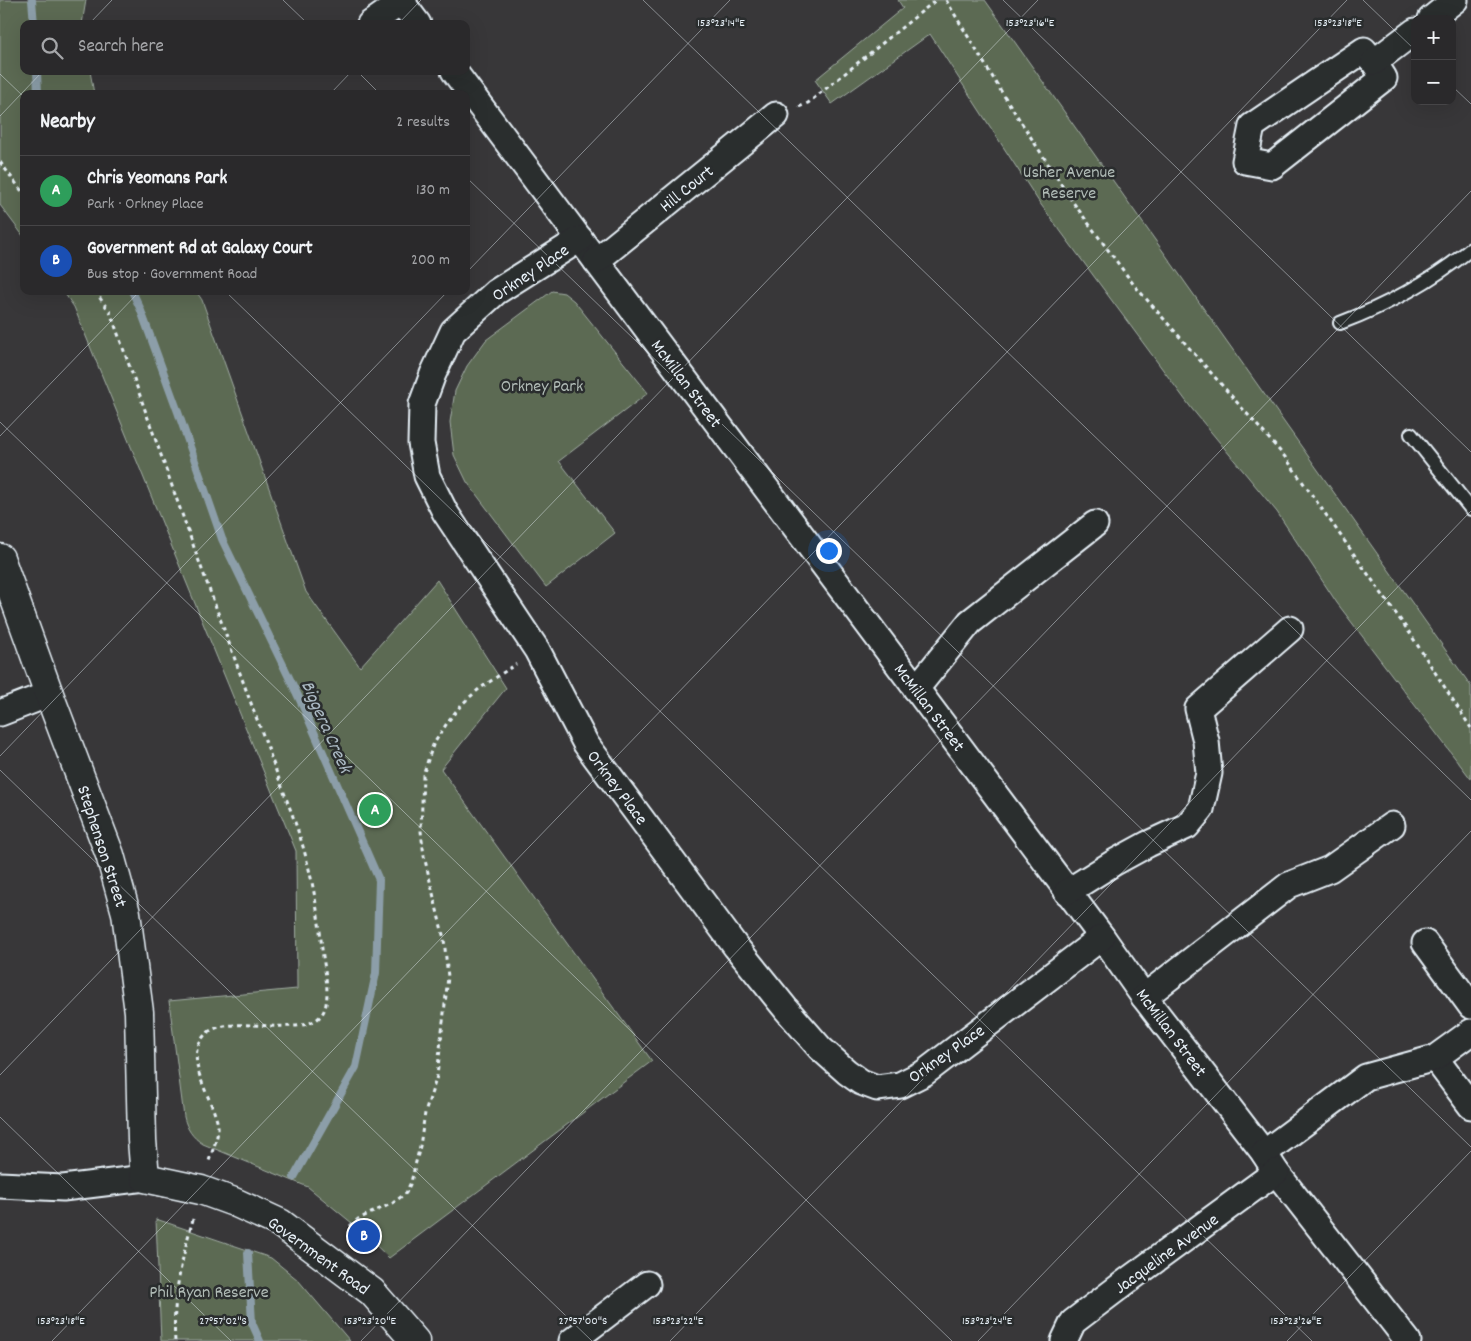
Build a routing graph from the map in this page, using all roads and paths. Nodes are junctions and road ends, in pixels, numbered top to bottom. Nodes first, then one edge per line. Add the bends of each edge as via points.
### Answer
1 (936, 0) edge
2 (946, 0) edge
3 (1455, 0) edge
4 (402, 1) edge
5 (1435, 15) edge
6 (376, 20) edge
7 (415, 20) edge
8 (1411, 34) edge
9 (1374, 62) junction
10 (457, 75) edge
11 (468, 90) edge
12 (470, 92) edge
13 (776, 115) joint
14 (0, 162) edge
15 (20, 189) edge
16 (580, 239) junction
17 (1471, 250) edge
18 (596, 261) junction
19 (98, 295) edge
20 (1340, 323) dead end
21 (1411, 434) dead end
22 (1471, 508) edge
23 (1095, 524) dead end
24 (0, 558) edge
25 (1290, 629) dead end
26 (537, 650) junction
27 (916, 689) junction
28 (49, 694) junction
29 (0, 713) edge
30 (1471, 728) edge
31 (1392, 825) dead end
32 (1067, 892) junction
33 (1102, 937) junction
34 (1425, 943) dead end
35 (1144, 997) junction
36 (1471, 1006) edge
37 (1471, 1032) edge
38 (1435, 1058) junction
39 (1471, 1106) edge
40 (1270, 1162) junction
41 (145, 1178) junction
42 (0, 1186) edge
43 (201, 1190) junction
44 (331, 1260) junction
45 (647, 1284) dead end
46 (175, 1341) edge
47 (415, 1341) edge
48 (572, 1341) edge
49 (1064, 1341) edge
50 (1408, 1341) edge

1 - 13 path via 808,103
2 - 30 path via 1072,200 1134,285 1286,457 1409,632
3 - 5 street
4 - 6 street
4 - 7 street
8 - 9 street
9 - 9 street via 1384,78 1272,166 1245,161 1252,126 1364,50
10 - 11 street, McMillan Street
12 - 16 street, McMillan Street
13 - 18 street, Hill Court
14 - 15 path
16 - 18 street, McMillan Street
16 - 26 street, Orkney Place via 496,292 453,331 422,404 420,443 427,476 445,512
17 - 20 lane via 1398,298
18 - 27 street, McMillan Street
19 - 43 path via 110,312 299,833 311,876 321,941 326,1006 320,1017 296,1026 226,1026 204,1035 198,1046 197,1069 215,1110 218,1129
21 - 22 lane
23 - 27 street via 970,622
24 - 28 street, Stephenson Street
25 - 32 street via 1198,709 1206,741 1208,773 1201,809 1187,826 1115,862
26 - 33 street, Orkney Place via 586,744 730,939 820,1048 861,1082 877,1088 900,1085 924,1073
26 - 44 path via 462,704 433,746 422,775 424,856 444,939 448,977 437,1076 424,1113 412,1182 406,1193 349,1227 357,1234
27 - 32 street, McMillan Street
28 - 29 street
28 - 41 street, Stephenson Street via 110,855 126,913 139,1012
31 - 35 street via 1330,869 1289,885
32 - 33 street, McMillan Street
33 - 35 street, McMillan Street
34 - 36 street
35 - 40 street, McMillan Street
37 - 38 street
38 - 39 street
38 - 40 street, Jacqueline Avenue via 1366,1077
40 - 49 street, Jacqueline Avenue via 1073,1322
40 - 50 street, McMillan Street
41 - 42 street, Government Road via 63,1188
41 - 43 street, Government Road
43 - 44 street, Government Road via 280,1222
43 - 46 path via 177,1288
44 - 47 street, Government Road via 372,1292
45 - 48 street

